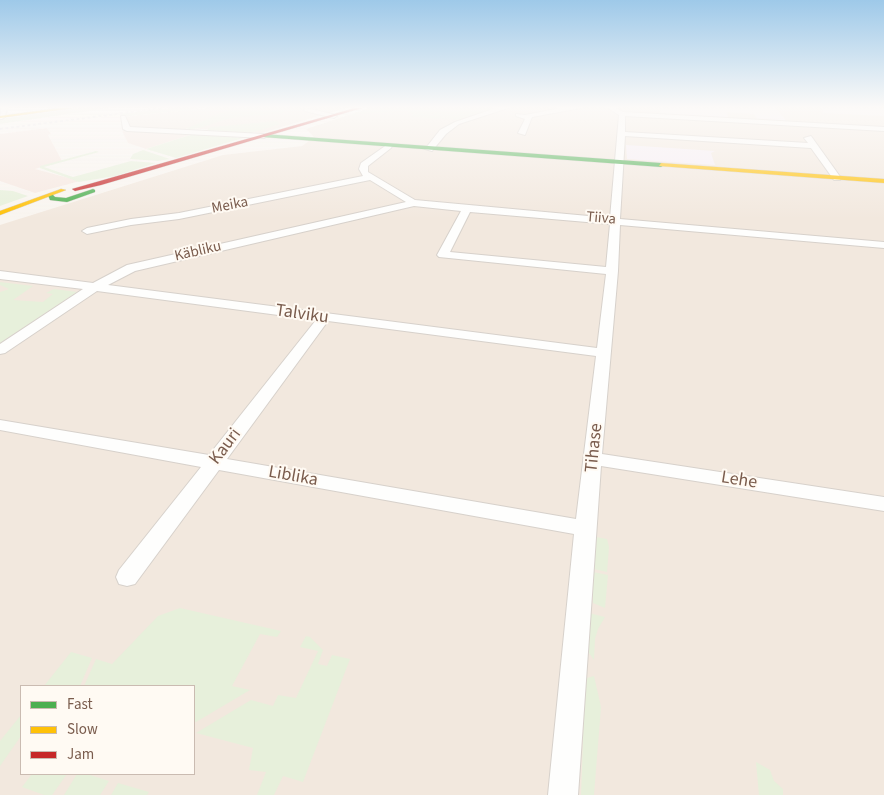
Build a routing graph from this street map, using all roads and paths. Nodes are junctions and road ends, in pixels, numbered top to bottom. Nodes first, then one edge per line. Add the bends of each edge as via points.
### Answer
1 (237, 145) edge
2 (243, 145) edge
3 (376, 145) edge
4 (432, 145) edge
5 (620, 145) edge
6 (799, 145) edge
7 (388, 146) junction
8 (814, 146) joint
9 (429, 148) junction
10 (208, 153) junction
11 (619, 162) junction
12 (372, 178) junction
13 (838, 178) junction
14 (884, 181) edge
15 (79, 192) junction
16 (51, 195) junction
17 (67, 200) junction
18 (415, 203) junction
19 (467, 208) junction
20 (0, 213) edge
21 (0, 219) edge
22 (616, 221) junction
23 (87, 231) dead end
24 (884, 245) edge
25 (612, 272) junction
26 (0, 275) edge
27 (95, 287) junction
28 (324, 318) junction
29 (0, 350) edge
30 (604, 353) junction
31 (0, 425) edge
32 (594, 459) junction
33 (214, 463) junction
34 (884, 504) edge
35 (585, 528) junction
36 (127, 577) dead end
37 (563, 795) edge

1 - 10 street
2 - 10 street
3 - 7 street
4 - 9 street
5 - 11 street, Tihase
6 - 8 street
7 - 9 street
7 - 12 street via 364,166 364,173
8 - 13 street
9 - 11 street
10 - 15 street
11 - 13 street
11 - 22 street, Tihase
12 - 18 street, Tiiva
12 - 23 street, Meika
13 - 14 street
15 - 16 street via 58,191
15 - 17 street
16 - 17 street via 52,199
16 - 20 street
17 - 21 street
18 - 19 street, Tiiva
18 - 27 street, Käbliku via 138,266
19 - 22 street, Tiiva
19 - 25 street via 442,256
22 - 24 street, Tiiva
22 - 25 street, Tihase
25 - 30 street, Tihase
26 - 27 street, Talviku
27 - 28 street, Talviku
27 - 29 street, Käbliku
28 - 30 street, Talviku
28 - 33 street, Kauri
30 - 32 street, Tihase
31 - 33 street, Liblika
32 - 34 street, Lehe
32 - 35 street, Tihase
33 - 35 street, Liblika
33 - 36 street, Kauri
35 - 37 street, Tihase

